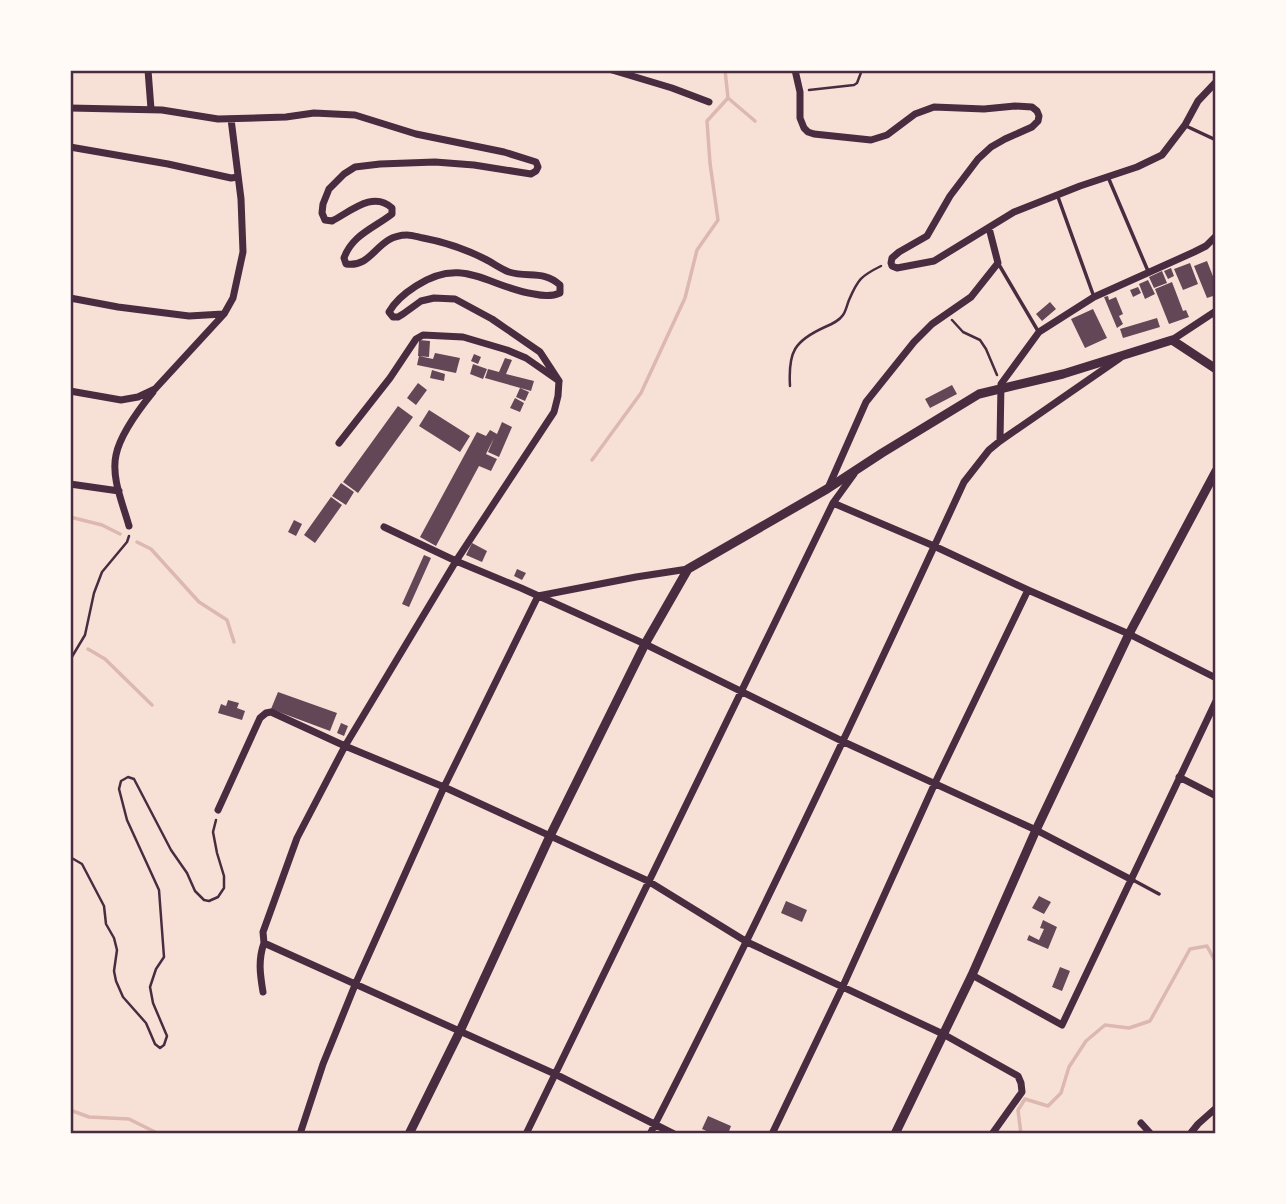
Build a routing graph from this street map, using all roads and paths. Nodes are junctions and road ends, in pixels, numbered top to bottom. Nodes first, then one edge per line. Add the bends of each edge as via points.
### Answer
1 (148, 70) edge
2 (612, 70) edge
3 (795, 70) edge
4 (862, 70) edge
5 (1216, 82) edge
6 (800, 92) junction
7 (709, 102) dead end
8 (70, 107) edge
9 (151, 109) junction
10 (230, 119) junction
11 (1185, 125) junction
12 (1216, 140) edge
13 (70, 147) edge
14 (238, 177) junction
15 (1108, 177) junction
16 (1058, 195) junction
17 (989, 228) junction
18 (1216, 236) edge
19 (891, 263) junction
20 (998, 263) junction
21 (1148, 271) junction
22 (1094, 296) junction
23 (70, 298) edge
24 (1216, 311) edge
25 (946, 313) junction
26 (224, 314) junction
27 (1039, 332) junction
28 (1172, 340) junction
29 (1127, 354) junction
30 (1216, 369) edge
31 (559, 380) junction
32 (790, 386) dead end
33 (1001, 386) junction
34 (155, 389) junction
35 (70, 391) edge
36 (1000, 441) junction
37 (339, 443) dead end
38 (857, 469) junction
39 (1216, 471) edge
40 (70, 484) edge
41 (827, 489) junction
42 (119, 491) junction
43 (833, 503) junction
44 (129, 526) joint
45 (384, 527) dead end
46 (934, 546) junction
47 (456, 561) junction
48 (688, 569) junction
49 (1028, 590) junction
50 (538, 596) junction
51 (1129, 634) junction
52 (645, 644) junction
53 (70, 660) edge
54 (1216, 678) edge
55 (740, 690) junction
56 (1216, 701) edge
57 (844, 742) junction
58 (345, 746) junction
59 (1179, 778) junction
60 (935, 783) junction
61 (444, 787) junction
62 (1216, 796) edge
63 (218, 810) joint
64 (1036, 830) junction
65 (550, 836) junction
66 (70, 857) edge
67 (1132, 880) junction
68 (648, 881) junction
69 (1159, 894) dead end
70 (747, 942) junction
71 (264, 943) junction
72 (972, 975) junction
73 (355, 985) junction
74 (843, 986) junction
75 (263, 992) dead end
76 (460, 1031) junction
77 (943, 1034) junction
78 (555, 1074) junction
79 (1216, 1108) edge
80 (1141, 1123) dead end
81 (655, 1125) junction
82 (300, 1134) edge
83 (409, 1134) edge
84 (526, 1134) edge
85 (650, 1134) edge
86 (674, 1134) edge
87 (772, 1134) edge
88 (895, 1134) edge
89 (992, 1134) edge
90 (1151, 1134) edge
91 (1190, 1134) edge

1 - 9 street
2 - 7 street
3 - 6 street
4 - 6 path via 854,85
5 - 11 street
6 - 19 street via 800,118 808,132 871,140 934,107 1015,106 1037,111 1038,121 1032,127 991,147 978,159 927,236
8 - 9 street
9 - 10 street
10 - 14 street
10 - 31 street via 355,115 536,162 538,167 531,174 435,162 355,167 330,189 322,213 332,221 367,202 378,201 392,208 392,214 350,244 346,264 362,262 391,238 407,235 458,247 511,273 555,280 561,285 560,293 549,296 512,289 475,274 448,273 413,288 389,313 398,317 421,301 455,299 540,352
11 - 12 lane
11 - 15 street via 1162,155
13 - 14 street
14 - 26 street via 243,252 237,288
15 - 16 street
15 - 21 lane
16 - 17 street via 1014,212
16 - 22 lane
17 - 19 street via 934,261 904,268
17 - 20 street
18 - 21 street via 1206,246
19 - 32 path via 862,275 844,314 796,346 789,367
20 - 25 street via 971,297
20 - 27 lane
21 - 22 street
22 - 27 street
23 - 26 street via 189,316
24 - 28 street
25 - 33 path via 986,349
25 - 41 street via 914,342 866,402
26 - 34 street
27 - 33 street
28 - 29 street
28 - 30 street
29 - 33 street via 1063,374
29 - 36 street
31 - 37 street via 507,350 463,337 423,335 415,339
31 - 47 street via 554,412
33 - 36 street
33 - 38 street via 979,394
34 - 35 street via 121,400
34 - 42 street via 115,456
36 - 46 street via 964,482
38 - 41 street
38 - 43 street
39 - 51 street
40 - 42 street
41 - 48 street
42 - 44 street
43 - 46 street
43 - 55 street
44 - 53 path via 127,542 102,572 85,635
45 - 47 street
46 - 49 street
46 - 57 street
47 - 50 street
47 - 58 street
48 - 50 street
48 - 52 street
49 - 51 street
49 - 60 street
50 - 52 street
50 - 61 street
51 - 54 street
51 - 64 street
52 - 55 street
52 - 65 street
55 - 57 street
55 - 68 street
56 - 59 street
57 - 60 street
57 - 70 street
58 - 61 street
58 - 63 street via 265,713
58 - 71 street via 297,838 263,932
59 - 62 street
59 - 67 street
60 - 64 street
60 - 74 street
61 - 65 street
61 - 73 street
63 - 66 path via 213,832 224,888 209,901 195,891 134,779 121,781 127,820 159,890 164,957 150,987 167,1036 160,1048 123,997 114,971 117,950 104,906 82,864
64 - 67 street
64 - 72 street
65 - 68 street
65 - 76 street
67 - 69 lane
67 - 72 street via 1062,1025
68 - 70 street
68 - 78 street
70 - 74 street
70 - 81 street
71 - 73 street
71 - 75 street via 259,957
72 - 77 street
73 - 76 street
73 - 82 street
74 - 77 street
74 - 87 street
76 - 78 street
76 - 83 street
77 - 88 street
77 - 89 street via 1018,1076 1022,1092
78 - 81 street
78 - 84 street
79 - 91 street
80 - 90 street
81 - 85 street
81 - 86 street

